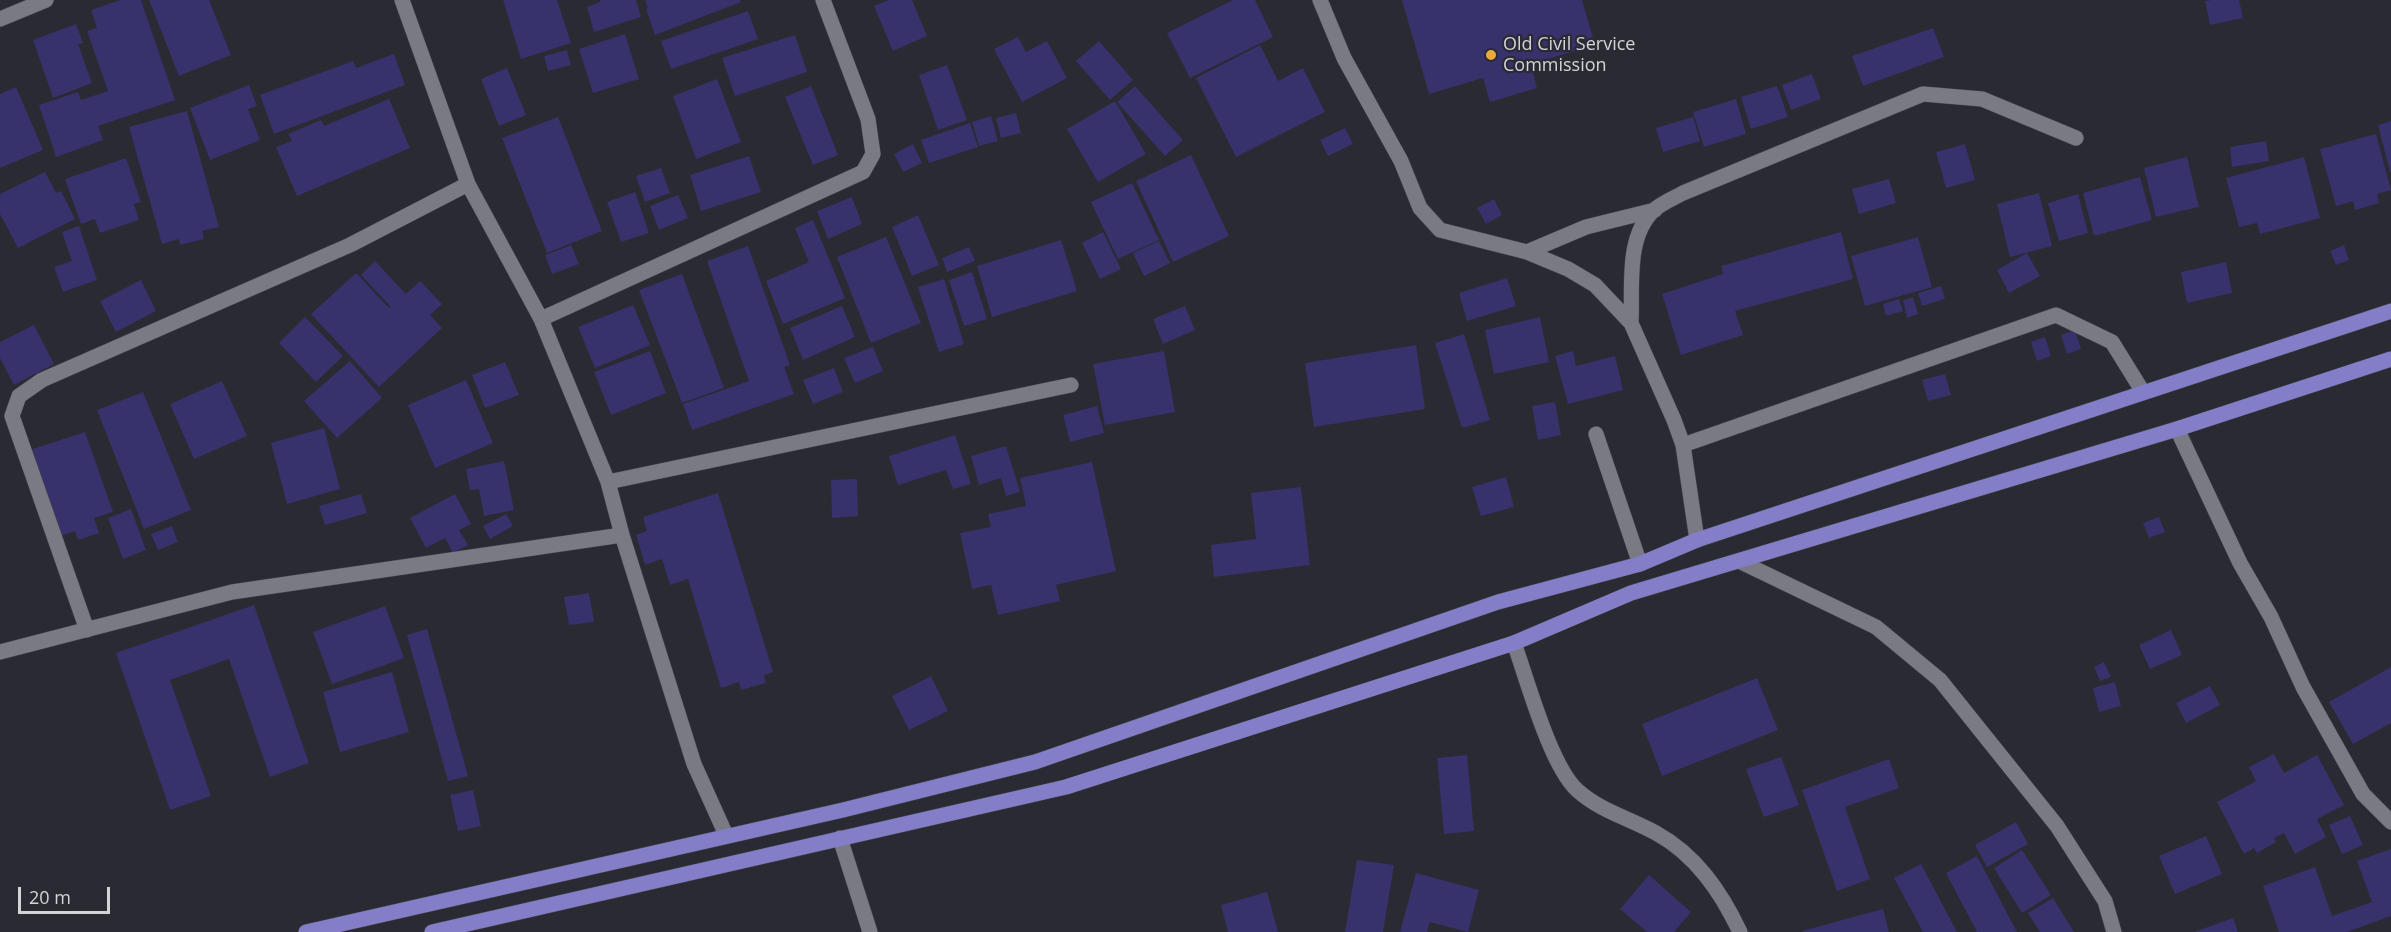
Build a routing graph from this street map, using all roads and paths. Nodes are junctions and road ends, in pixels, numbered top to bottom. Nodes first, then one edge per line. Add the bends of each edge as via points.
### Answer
1 (46, 0) edge
2 (402, 0) edge
3 (823, 0) edge
4 (1320, 0) edge
5 (0, 19) edge
6 (2076, 138) dead end
7 (468, 184) junction
8 (1654, 210) junction
9 (1527, 252) junction
10 (2391, 311) edge
11 (542, 319) junction
12 (1631, 323) junction
13 (2391, 359) edge
14 (1071, 385) dead end
15 (2142, 393) junction
16 (2177, 429) junction
17 (1596, 434) dead end
18 (1683, 445) junction
19 (608, 482) junction
20 (622, 535) junction
21 (1697, 540) junction
22 (1739, 561) junction
23 (1640, 564) junction
24 (87, 630) junction
25 (1514, 644) junction
26 (0, 652) edge
27 (2391, 822) edge
28 (726, 835) junction
29 (840, 838) junction
30 (306, 932) edge
31 (432, 932) edge
32 (870, 932) edge
33 (1740, 932) edge
34 (2114, 932) edge

1 - 5 street
2 - 7 street
3 - 11 street via 868,120 873,154 863,172
4 - 9 street via 1344,58 1401,161 1420,208 1440,230
6 - 8 street via 1982,99 1923,94 1683,193
7 - 11 street
7 - 24 street via 350,245 42,380 19,396 12,416
8 - 9 street via 1586,227
8 - 12 street via 1634,246
9 - 12 street via 1595,285
10 - 15 main road
11 - 19 street
12 - 18 street
13 - 16 main road
14 - 19 street
15 - 18 street via 2112,342 2056,315
15 - 21 main road
16 - 22 main road
16 - 27 street via 2303,687 2363,794
17 - 23 street
18 - 21 street
19 - 20 street
20 - 24 street via 232,592
20 - 28 street via 694,764
21 - 23 main road
22 - 25 main road via 1630,593
22 - 34 street via 1876,627 1940,680 2058,826 2105,901
23 - 28 main road via 1498,602 1035,762
24 - 26 street
25 - 29 main road via 1066,787
25 - 33 street via 1555,756 1575,788 1601,808 1658,834 1707,874
28 - 30 main road
29 - 31 main road
29 - 32 street

